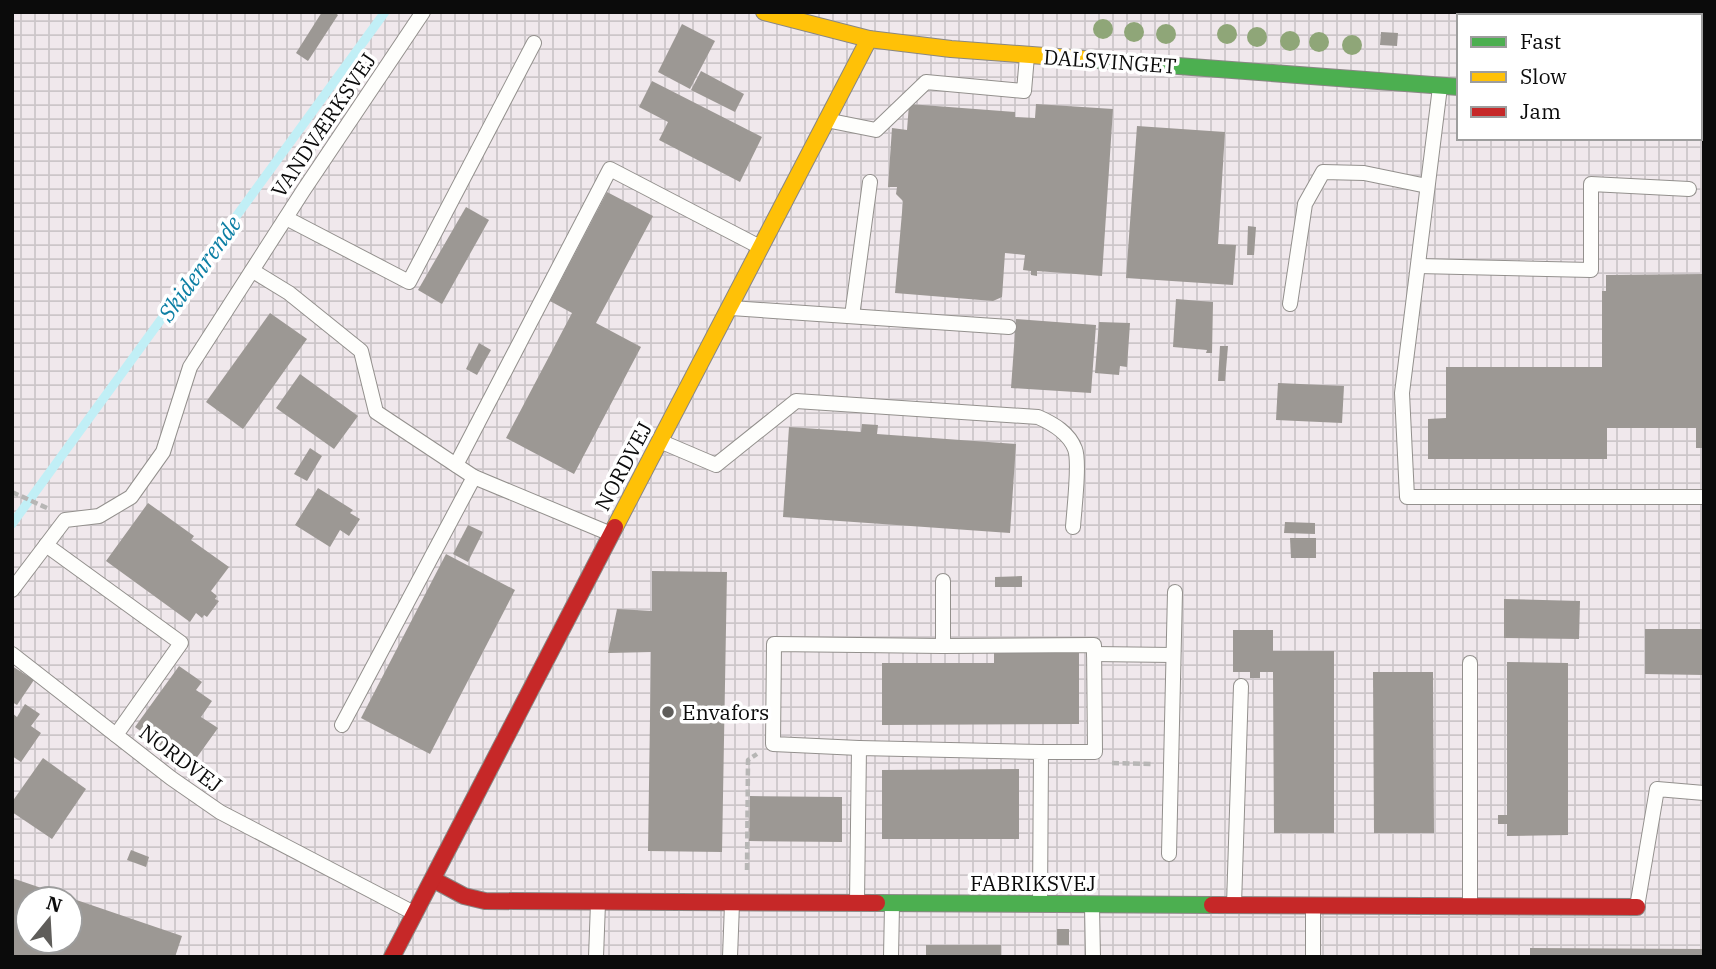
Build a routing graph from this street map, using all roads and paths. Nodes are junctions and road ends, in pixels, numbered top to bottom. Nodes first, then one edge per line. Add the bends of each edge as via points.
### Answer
1 (423, 12) edge
2 (764, 12) edge
3 (869, 39) junction
4 (534, 43) dead end
5 (1027, 55) junction
6 (1440, 85) junction
7 (1457, 87) edge
8 (827, 120) junction
9 (870, 182) dead end
10 (1427, 186) junction
11 (1689, 189) dead end
12 (286, 218) junction
13 (761, 247) junction
14 (1418, 266) junction
15 (253, 271) junction
16 (1290, 304) dead end
17 (730, 308) junction
18 (852, 317) junction
19 (1009, 327) dead end
20 (661, 441) junction
21 (456, 466) junction
22 (474, 477) junction
23 (12, 492) edge
24 (1704, 497) edge
25 (46, 507) dead end
26 (1073, 527) dead end
27 (611, 534) junction
28 (46, 545) junction
29 (943, 581) dead end
30 (12, 590) edge
31 (1175, 592) dead end
32 (943, 646) junction
33 (12, 654) edge
34 (1094, 654) junction
35 (1173, 655) junction
36 (1470, 663) dead end
37 (1241, 686) dead end
38 (342, 725) dead end
39 (116, 735) junction
40 (773, 744) junction
41 (859, 748) junction
42 (1041, 752) junction
43 (1095, 752) junction
44 (1171, 765) junction
45 (1704, 793) edge
46 (1169, 854) dead end
47 (434, 880) junction
48 (598, 902) junction
49 (739, 902) junction
50 (857, 903) junction
51 (892, 903) junction
52 (1040, 904) junction
53 (1092, 904) junction
54 (1234, 905) junction
55 (1313, 905) junction
56 (1470, 906) junction
57 (1637, 907) joint
58 (414, 913) junction
59 (392, 957) edge
60 (596, 957) edge
61 (730, 957) edge
62 (891, 957) edge
63 (1093, 957) edge
64 (1313, 957) edge

1 - 12 lane, VANDVÆRKSVEJ
2 - 3 street, DALSVINGET
3 - 5 street, DALSVINGET
3 - 8 street, NORDVEJ
4 - 12 lane via 409,282
5 - 6 street, DALSVINGET
5 - 8 lane via 1024,92 926,82 876,130
6 - 7 street, DALSVINGET
6 - 10 lane
8 - 13 street, NORDVEJ
9 - 18 lane
10 - 14 lane
10 - 16 lane via 1364,173 1323,172 1305,204
11 - 14 lane via 1591,184 1591,270
12 - 15 lane, VANDVÆRKSVEJ
13 - 17 street, NORDVEJ
13 - 21 lane via 610,169
14 - 24 lane via 1402,393 1407,497
15 - 21 lane via 289,293 361,351 376,412
15 - 28 lane, VANDVÆRKSVEJ via 190,367 163,452 131,497 99,516 65,520
17 - 18 lane
17 - 20 street, NORDVEJ
18 - 19 lane
20 - 26 lane via 716,465 796,401 1038,417 1066,434 1076,451
20 - 27 street, NORDVEJ
21 - 22 lane
22 - 27 lane
22 - 38 lane
23 - 25 path
27 - 47 street, NORDVEJ
28 - 30 lane
28 - 39 lane via 180,643
29 - 32 lane
31 - 35 lane
32 - 34 lane via 1094,645
32 - 40 lane via 774,645
33 - 39 lane, NORDVEJ
34 - 35 lane
34 - 43 lane
35 - 44 lane
36 - 56 lane
37 - 54 lane
39 - 58 lane, NORDVEJ via 220,812
40 - 41 lane
40 - 49 path via 748,760
41 - 42 lane
41 - 50 lane
42 - 43 lane
42 - 52 lane
43 - 44 path via 1106,763
44 - 46 lane
45 - 57 lane via 1657,789
47 - 48 street, FABRIKSVEJ via 485,901
47 - 58 street, NORDVEJ
48 - 49 street, FABRIKSVEJ
48 - 60 lane
49 - 50 street, FABRIKSVEJ
49 - 61 lane
50 - 51 street, FABRIKSVEJ
51 - 52 street, FABRIKSVEJ
51 - 62 lane
52 - 53 street, FABRIKSVEJ
53 - 54 street, FABRIKSVEJ
53 - 63 lane
54 - 55 street, FABRIKSVEJ
55 - 56 street, FABRIKSVEJ
55 - 64 lane
56 - 57 street, FABRIKSVEJ
58 - 59 street, NORDVEJ

